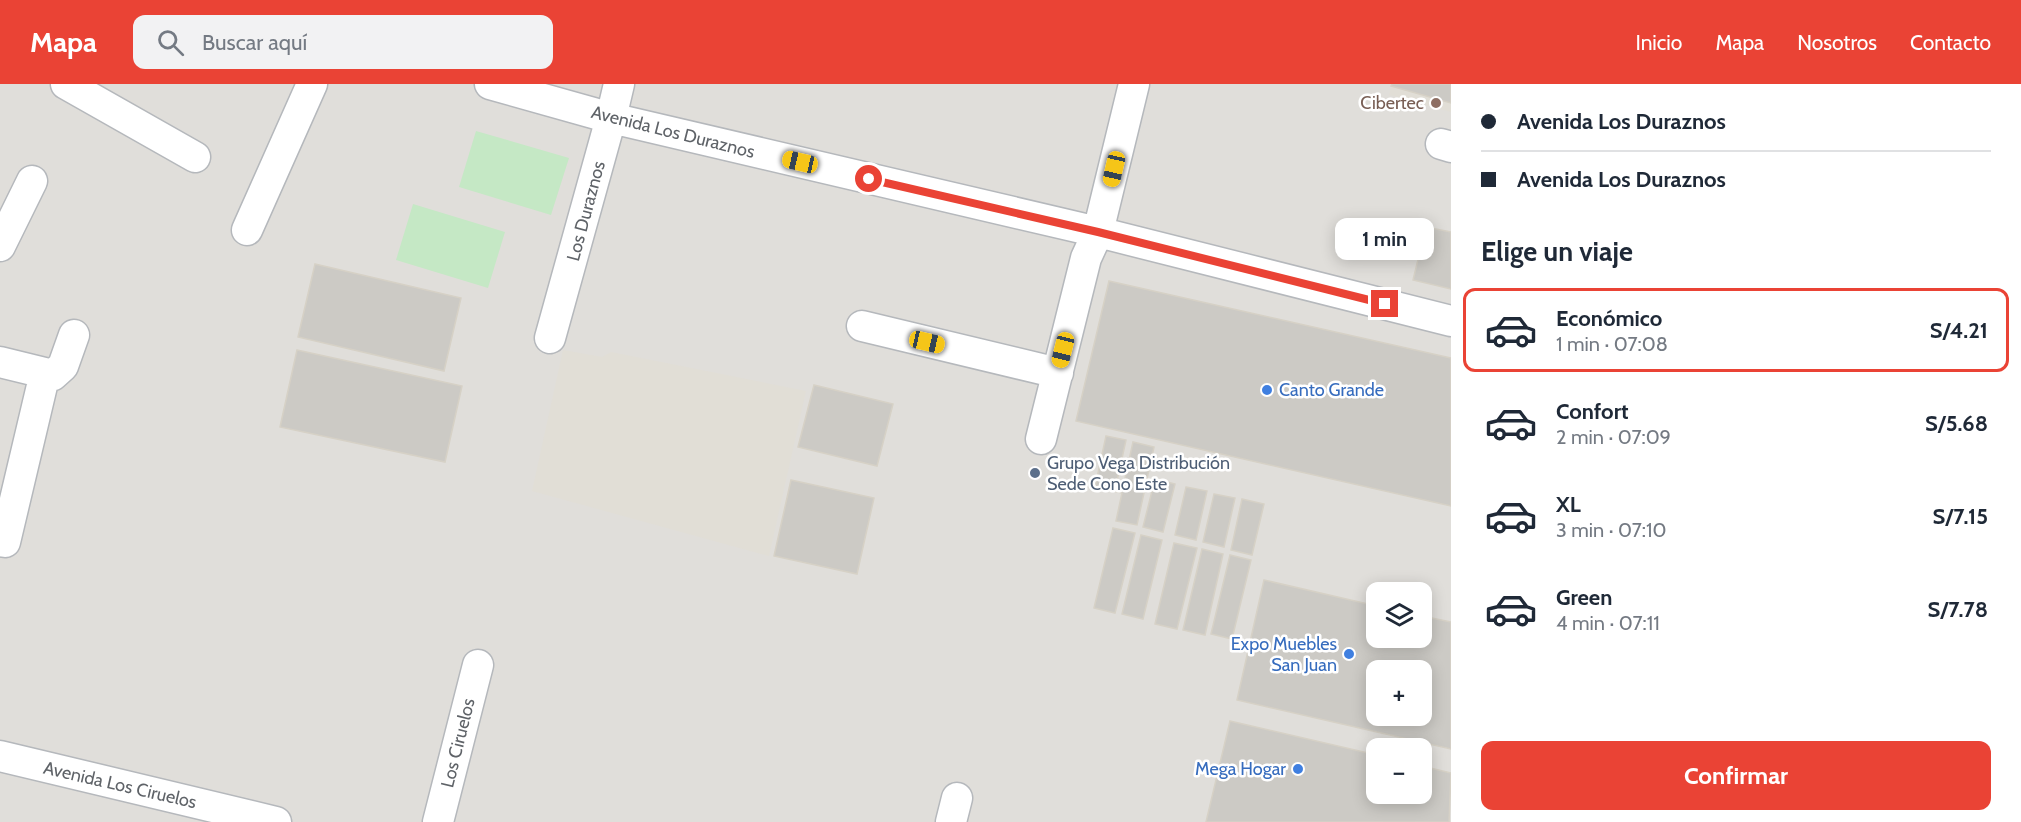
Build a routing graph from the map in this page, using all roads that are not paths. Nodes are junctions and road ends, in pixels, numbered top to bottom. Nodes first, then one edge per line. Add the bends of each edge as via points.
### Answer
1 (66, 84) edge
2 (312, 84) edge
3 (490, 84) edge
4 (619, 84) edge
5 (1134, 84) edge
6 (611, 118) junction
7 (195, 157) dead end
8 (32, 182) dead end
9 (247, 230) dead end
10 (1098, 232) junction
11 (0, 246) edge
12 (1451, 321) edge
13 (862, 326) dead end
14 (74, 335) dead end
15 (550, 338) dead end
16 (0, 362) edge
17 (45, 373) junction
18 (1058, 373) junction
19 (1041, 439) dead end
20 (5, 542) dead end
21 (477, 665) dead end
22 (0, 756) edge
23 (276, 822) edge
24 (438, 822) edge

1 - 7 street
2 - 9 street
3 - 6 street, Avenida Los Duraznos
4 - 6 street, Los Duraznos
5 - 10 street
6 - 10 street, Avenida Los Duraznos
6 - 15 street, Los Duraznos
8 - 11 street
10 - 12 street, Avenida Los Duraznos
10 - 18 street via 1086,258
13 - 18 street
14 - 17 street via 63,366 53,375
16 - 17 street
17 - 20 street
18 - 19 street
21 - 24 street, Los Ciruelos
22 - 23 street, Avenida Los Ciruelos

